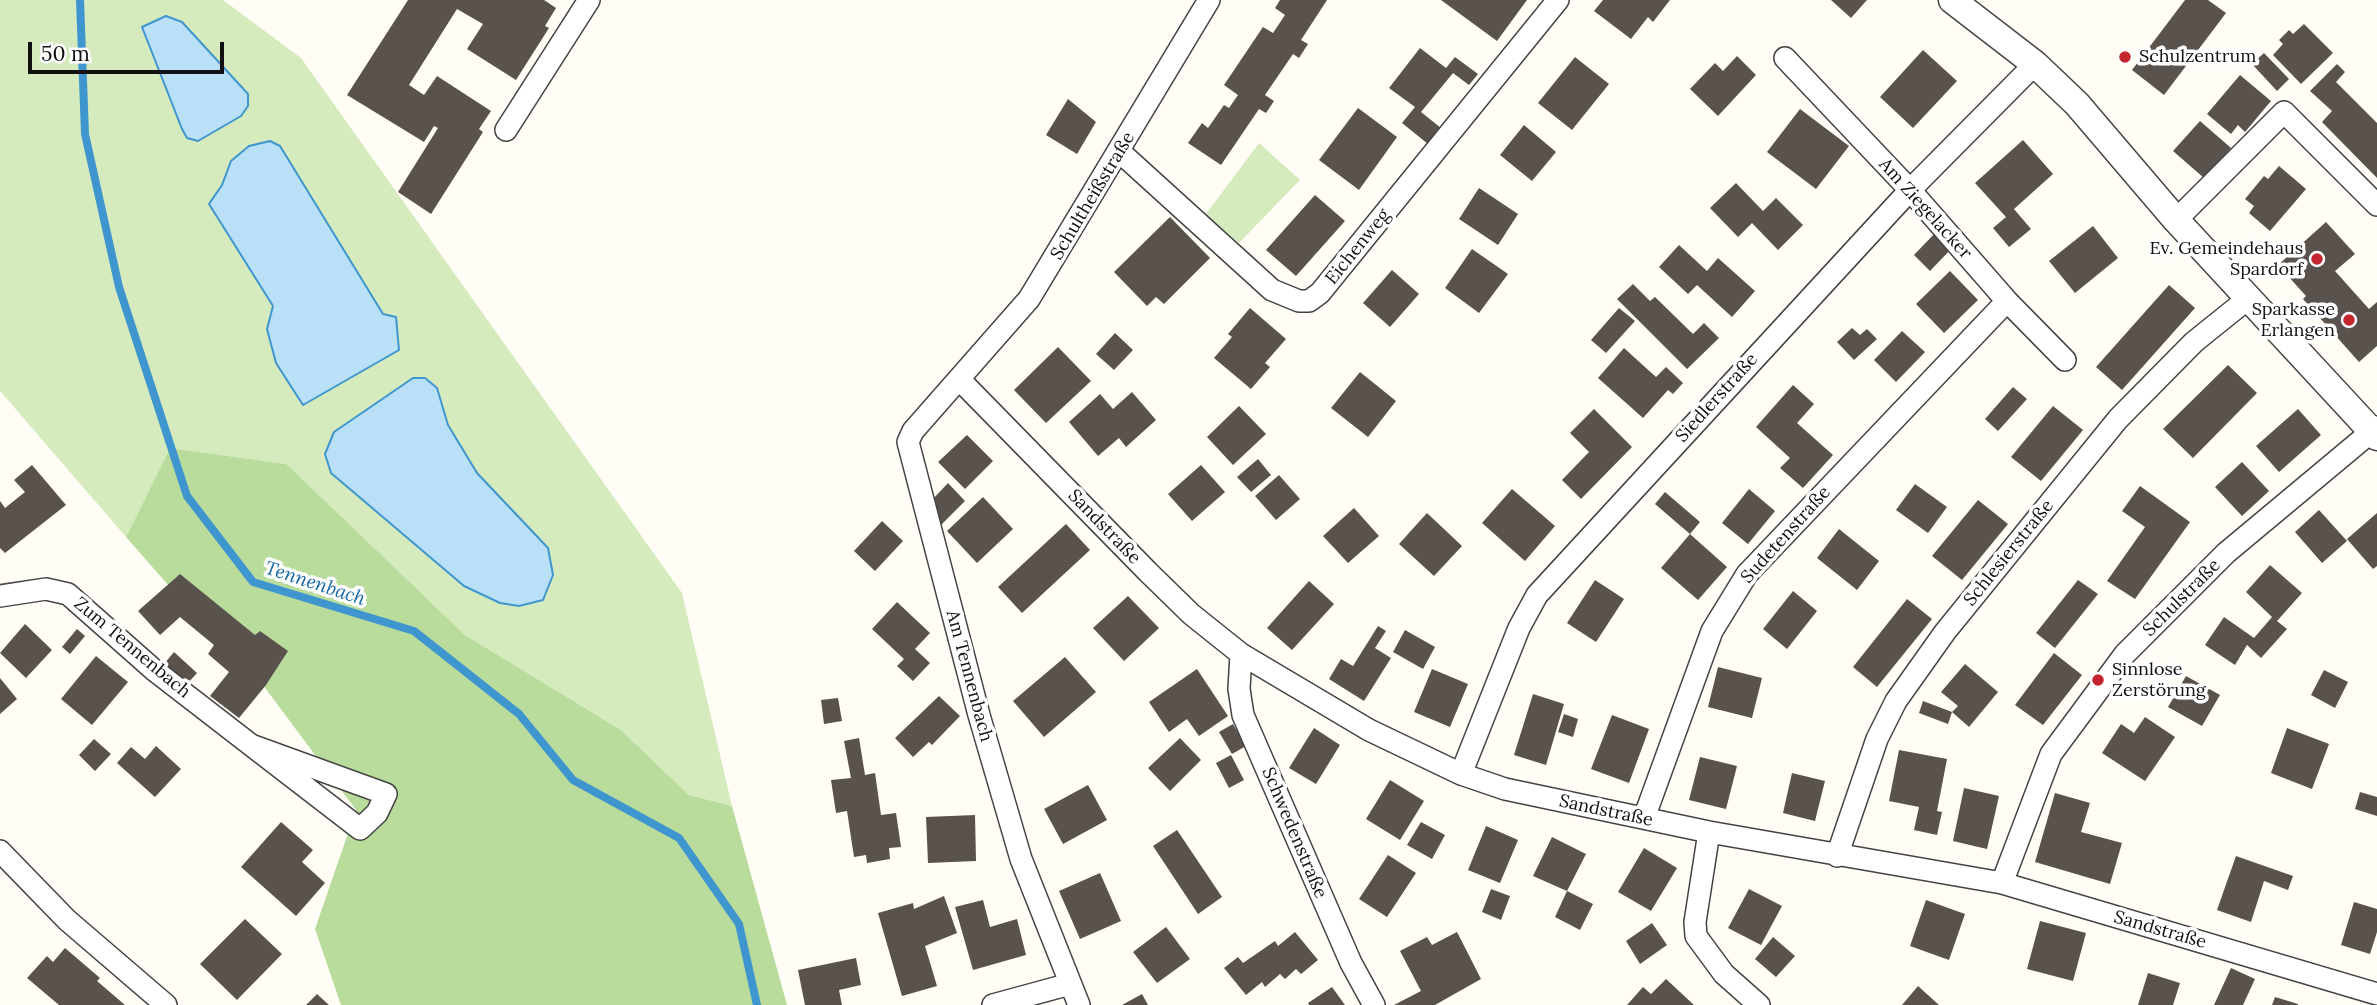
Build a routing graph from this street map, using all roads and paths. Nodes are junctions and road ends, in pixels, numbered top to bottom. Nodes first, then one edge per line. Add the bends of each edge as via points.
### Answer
1 (589, 0) edge
2 (1209, 0) edge
3 (1558, 0) edge
4 (1952, 0) edge
5 (1785, 58) dead end
6 (2035, 64) junction
7 (506, 130) dead end
8 (1120, 152) junction
9 (1910, 190) junction
10 (2377, 205) edge
11 (2176, 220) junction
12 (2250, 297) junction
13 (2007, 301) junction
14 (2065, 360) dead end
15 (960, 380) junction
16 (2375, 432) edge
17 (0, 596) edge
18 (1241, 654) junction
19 (251, 745) junction
20 (1461, 774) junction
21 (1644, 818) junction
22 (1709, 832) junction
23 (0, 851) edge
24 (1837, 856) junction
25 (2002, 883) junction
26 (1070, 984) junction
27 (2377, 994) edge
28 (166, 1005) edge
29 (993, 1005) edge
30 (1079, 1005) edge
31 (1374, 1005) edge
32 (1759, 1005) edge

1 - 7 street
2 - 8 street, Schultheißstraße
3 - 8 street, Eichenweg via 1320,293 1308,301 1272,290
4 - 6 street
5 - 9 street, Am Ziegelacker
6 - 9 street, Siedlerstraße
6 - 11 street via 2122,153
8 - 15 street, Schultheißstraße via 1029,299
9 - 13 street, Am Ziegelacker
9 - 20 street, Siedlerstraße via 1537,595 1519,628
10 - 11 street via 2284,112
11 - 12 street
12 - 16 street
12 - 24 street, Schlesierstraße via 2194,341 2118,419 1945,632 1896,701 1877,739
13 - 14 street, Am Ziegelacker
13 - 21 street, Sudetenstraße via 1747,574 1712,631
15 - 18 street, Sandstraße via 1191,614
15 - 26 street, Am Tennenbach via 913,431 908,447 1014,834
16 - 25 street, Schulstraße via 2227,553 2125,654 2051,754
17 - 19 street, Zum Tennenbach via 46,589 68,594
18 - 20 street, Sandstraße via 1369,730
18 - 31 street, Schwedenstraße via 1238,689 1243,715 1351,963
19 - 19 street, Zum Tennenbach via 337,776 386,794 377,813 360,829
20 - 21 street, Sandstraße via 1505,789
21 - 22 street, Sandstraße
22 - 24 street, Sandstraße
22 - 32 street via 1696,936 1724,974
23 - 28 street via 66,920
24 - 25 street, Sandstraße
25 - 27 street, Sandstraße
26 - 29 street
26 - 30 street, Am Tennenbach

